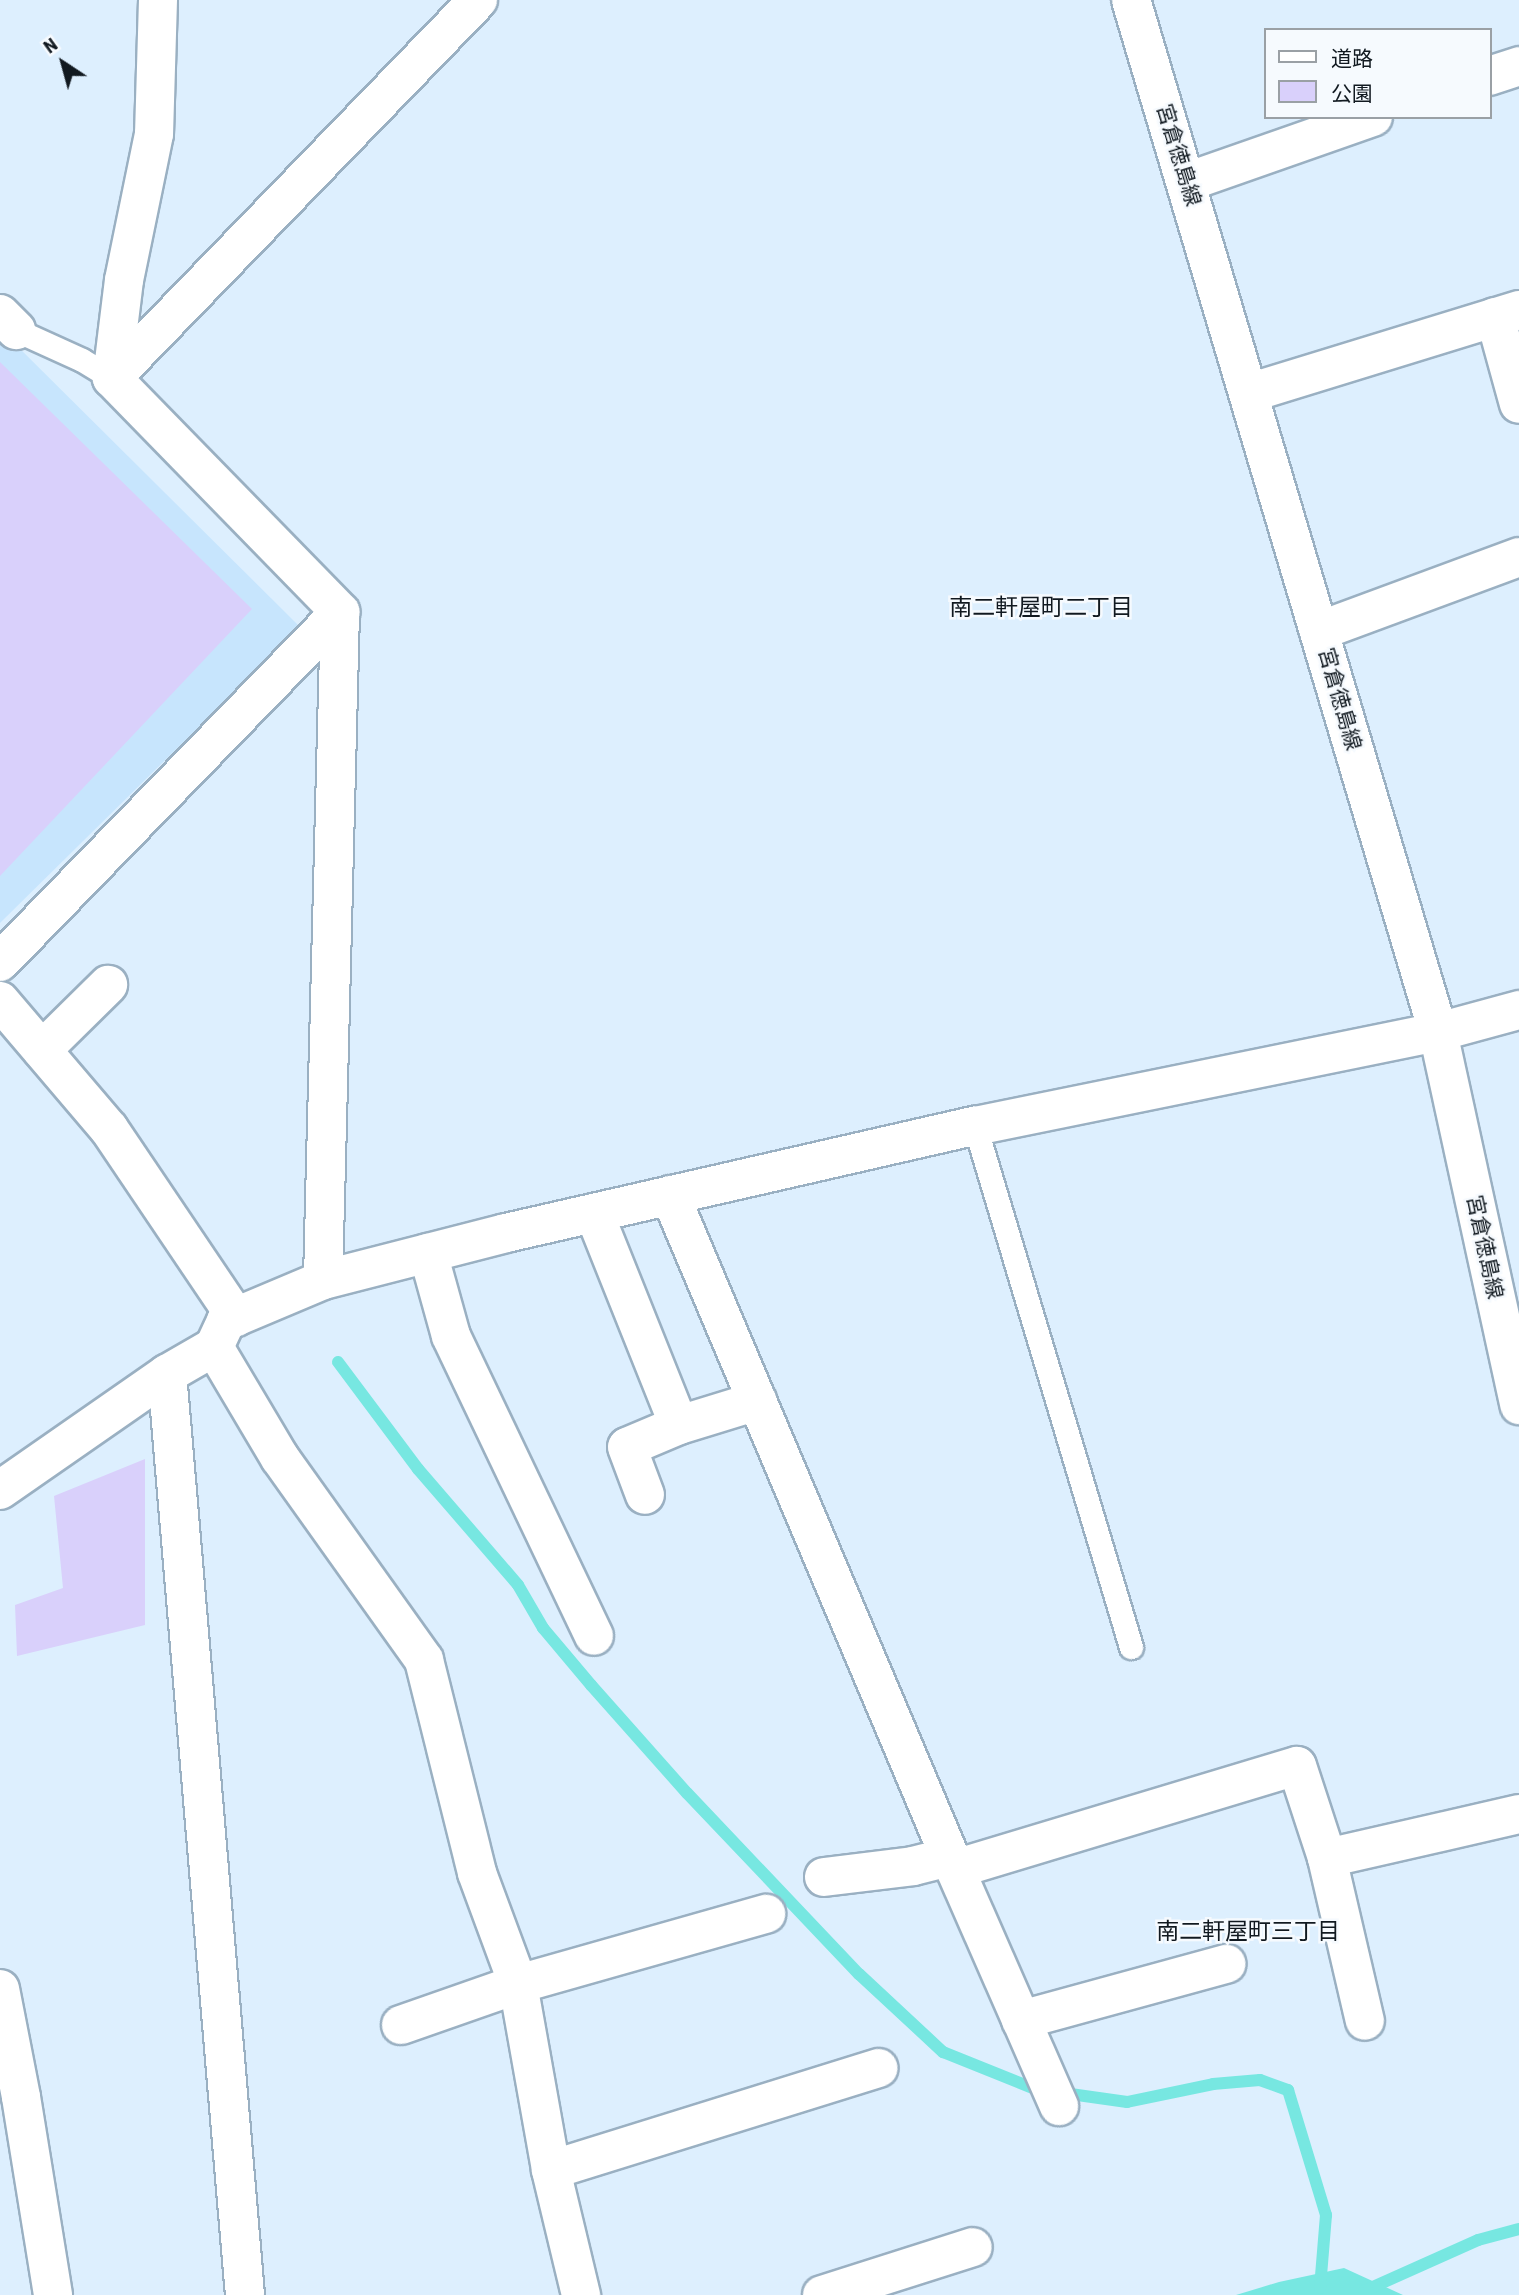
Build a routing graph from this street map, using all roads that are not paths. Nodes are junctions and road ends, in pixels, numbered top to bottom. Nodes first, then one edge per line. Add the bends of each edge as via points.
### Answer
1 (158, 0) edge
2 (478, 0) edge
3 (1131, 0) edge
4 (1519, 66) edge
5 (1491, 75) edge
6 (1367, 119) edge
7 (1187, 182) junction
8 (1507, 313) edge
9 (8, 322) edge
10 (112, 378) junction
11 (1249, 393) junction
12 (1519, 404) edge
13 (1519, 557) edge
14 (340, 612) junction
15 (1320, 631) junction
16 (0, 962) edge
17 (108, 985) dead end
18 (0, 1001) edge
19 (1519, 1010) edge
20 (1438, 1032) junction
21 (42, 1050) junction
22 (975, 1126) junction
23 (670, 1195) junction
24 (594, 1213) junction
25 (428, 1253) junction
26 (323, 1280) junction
27 (225, 1332) junction
28 (167, 1374) junction
29 (757, 1401) junction
30 (1519, 1405) edge
31 (679, 1425) junction
32 (0, 1490) edge
33 (645, 1495) dead end
34 (594, 1636) dead end
35 (1131, 1647) dead end
36 (1519, 1814) edge
37 (1327, 1858) junction
38 (952, 1863) junction
39 (824, 1877) dead end
40 (766, 1914) dead end
41 (1226, 1964) dead end
42 (518, 1984) junction
43 (0, 1989) edge
44 (1021, 2020) junction
45 (1365, 2021) dead end
46 (401, 2025) dead end
47 (878, 2068) dead end
48 (1059, 2106) dead end
49 (551, 2170) junction
50 (973, 2247) dead end
51 (53, 2295) edge
52 (245, 2295) edge
53 (581, 2295) edge
54 (822, 2295) edge

1 - 10 street via 154,134 124,280
2 - 10 street
3 - 7 street, 宮倉徳島線
4 - 5 street
6 - 7 street
7 - 11 street, 宮倉徳島線
8 - 11 street
8 - 12 street
9 - 10 lane
10 - 14 street
11 - 15 street, 宮倉徳島線
13 - 15 street
14 - 16 street
14 - 26 street
15 - 20 street, 宮倉徳島線
17 - 21 street
18 - 21 street
19 - 20 street
20 - 22 street
20 - 30 street, 宮倉徳島線
21 - 27 street via 108,1129
22 - 23 street
22 - 35 lane
23 - 24 street
23 - 29 street
24 - 25 street
24 - 31 street
25 - 26 street
25 - 34 street via 451,1336
26 - 27 street
27 - 28 street
27 - 42 street via 280,1458 424,1660 477,1874
28 - 32 street
28 - 52 street
29 - 31 street
29 - 38 street
31 - 33 street via 626,1447
36 - 37 street
37 - 38 street via 1297,1766
37 - 45 street
38 - 39 street
38 - 44 street
40 - 42 street
41 - 44 street
42 - 46 street
42 - 49 street
43 - 51 street
44 - 48 street
47 - 49 street
49 - 53 street
50 - 54 street

